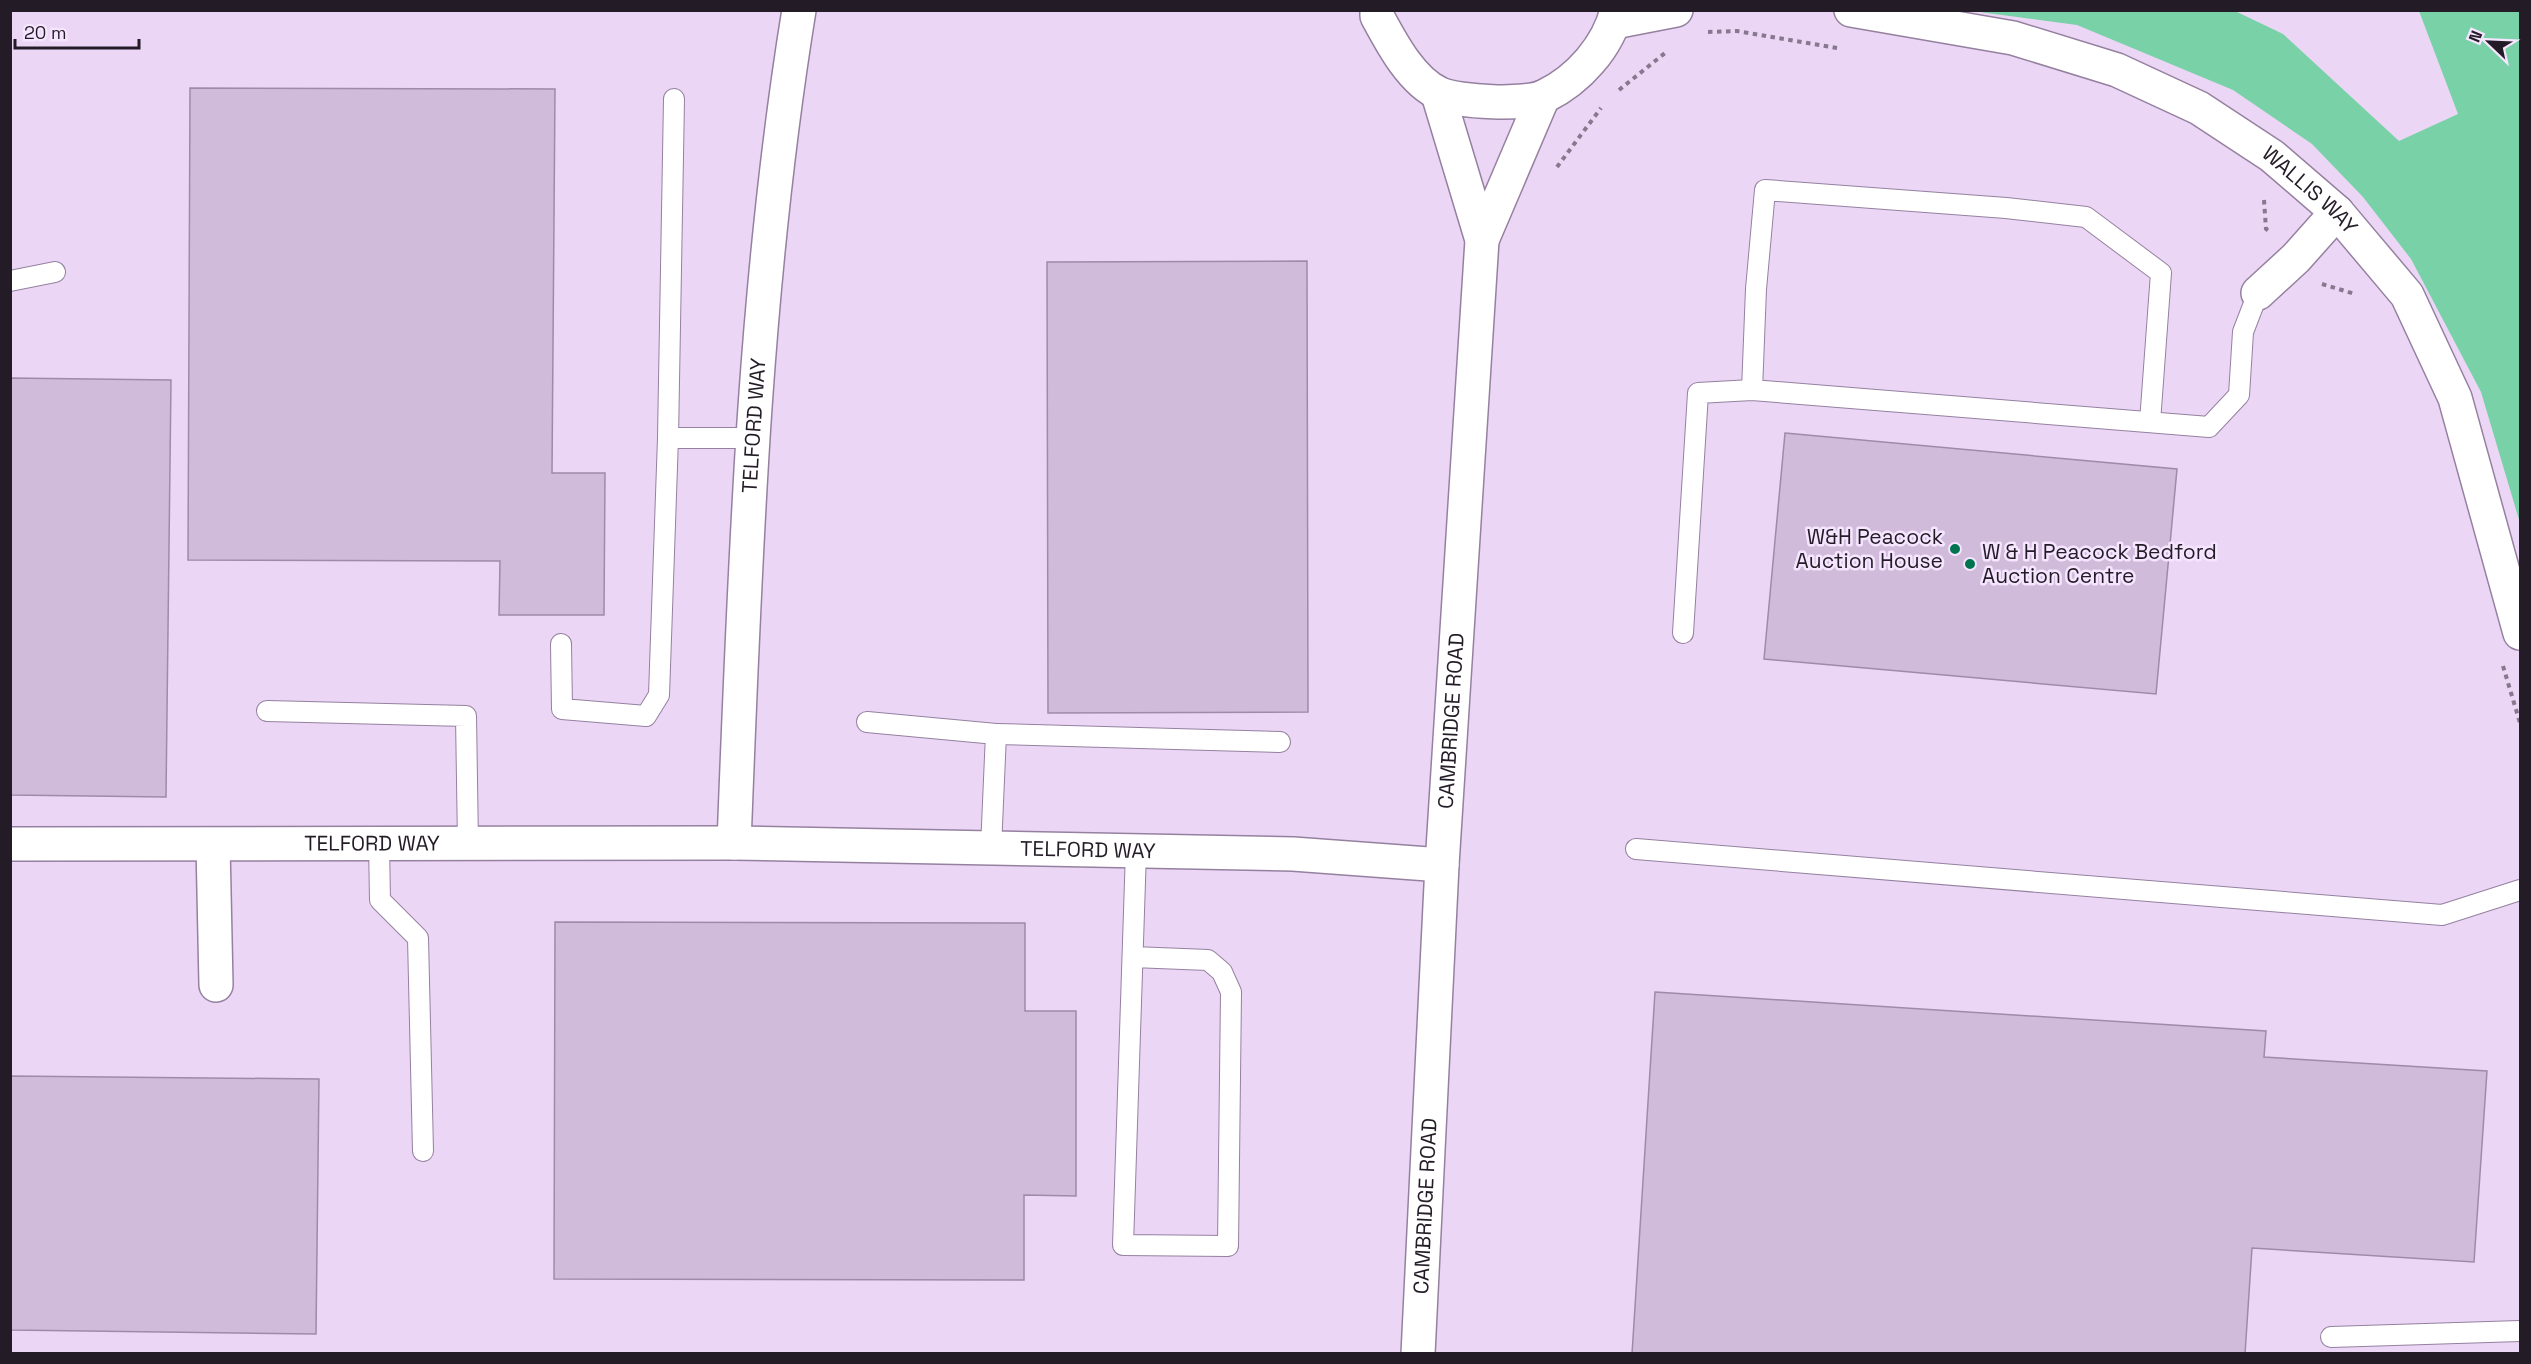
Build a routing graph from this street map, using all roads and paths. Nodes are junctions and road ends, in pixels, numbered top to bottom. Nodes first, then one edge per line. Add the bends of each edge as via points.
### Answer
1 (799, 10) edge
2 (1676, 10) edge
3 (1851, 10) edge
4 (1371, 12) edge
5 (1615, 16) edge
6 (1705, 33) dead end
7 (1674, 46) dead end
8 (1843, 49) dead end
9 (1438, 93) junction
10 (1616, 93) dead end
11 (1543, 97) junction
12 (674, 99) dead end
13 (1609, 100) dead end
14 (1556, 170) dead end
15 (2263, 196) dead end
16 (2337, 212) junction
17 (2266, 229) dead end
18 (1482, 240) junction
19 (55, 272) dead end
20 (10, 281) edge
21 (2258, 293) joint
22 (1752, 390) junction
23 (2150, 422) junction
24 (668, 438) junction
25 (753, 438) junction
26 (1683, 633) dead end
27 (2520, 633) edge
28 (561, 644) dead end
29 (267, 711) dead end
30 (867, 722) dead end
31 (996, 734) junction
32 (1280, 742) dead end
33 (734, 843) junction
34 (10, 844) edge
35 (379, 844) junction
36 (468, 844) junction
37 (213, 845) junction
38 (991, 848) junction
39 (1636, 849) dead end
40 (1136, 851) junction
41 (1442, 865) junction
42 (2520, 891) edge
43 (1132, 957) junction
44 (216, 985) dead end
45 (423, 1151) dead end
46 (2520, 1331) edge
47 (2331, 1337) dead end
48 (1418, 1353) edge

1 - 25 street, TELFORD WAY via 783,106
2 - 5 street
3 - 16 street, WALLIS WAY via 2013,38 2117,70 2199,108 2272,156
4 - 9 street via 1404,64
5 - 11 street via 1586,67
6 - 8 path via 1737,31
7 - 10 path
9 - 11 street via 1472,102
9 - 18 street, CAMBRIDGE ROAD
11 - 18 street
12 - 24 lane
13 - 14 path via 1594,114
15 - 17 path
16 - 21 street
16 - 27 street, WALLIS WAY via 2407,295 2455,398
18 - 41 street, CAMBRIDGE ROAD
19 - 20 lane
21 - 23 lane via 2243,332 2239,395 2210,427
22 - 23 lane
22 - 23 lane via 1765,190 2006,208 2086,218 2161,273
22 - 26 lane via 1698,393
24 - 25 lane
24 - 28 lane via 659,695 646,716 562,709
25 - 33 street, TELFORD WAY
29 - 36 lane via 466,716
30 - 31 lane
31 - 32 lane
31 - 38 lane
33 - 36 street, TELFORD WAY
33 - 38 street, TELFORD WAY
34 - 37 street, TELFORD WAY
35 - 36 street, TELFORD WAY
35 - 37 street, TELFORD WAY
35 - 45 lane via 380,900 418,938
37 - 44 street
38 - 40 street, TELFORD WAY
39 - 42 lane via 2442,915
40 - 41 street, TELFORD WAY via 1293,854
40 - 43 lane
41 - 48 street, CAMBRIDGE ROAD
43 - 43 lane via 1123,1245 1228,1246 1231,992 1222,972 1208,960
46 - 47 lane

